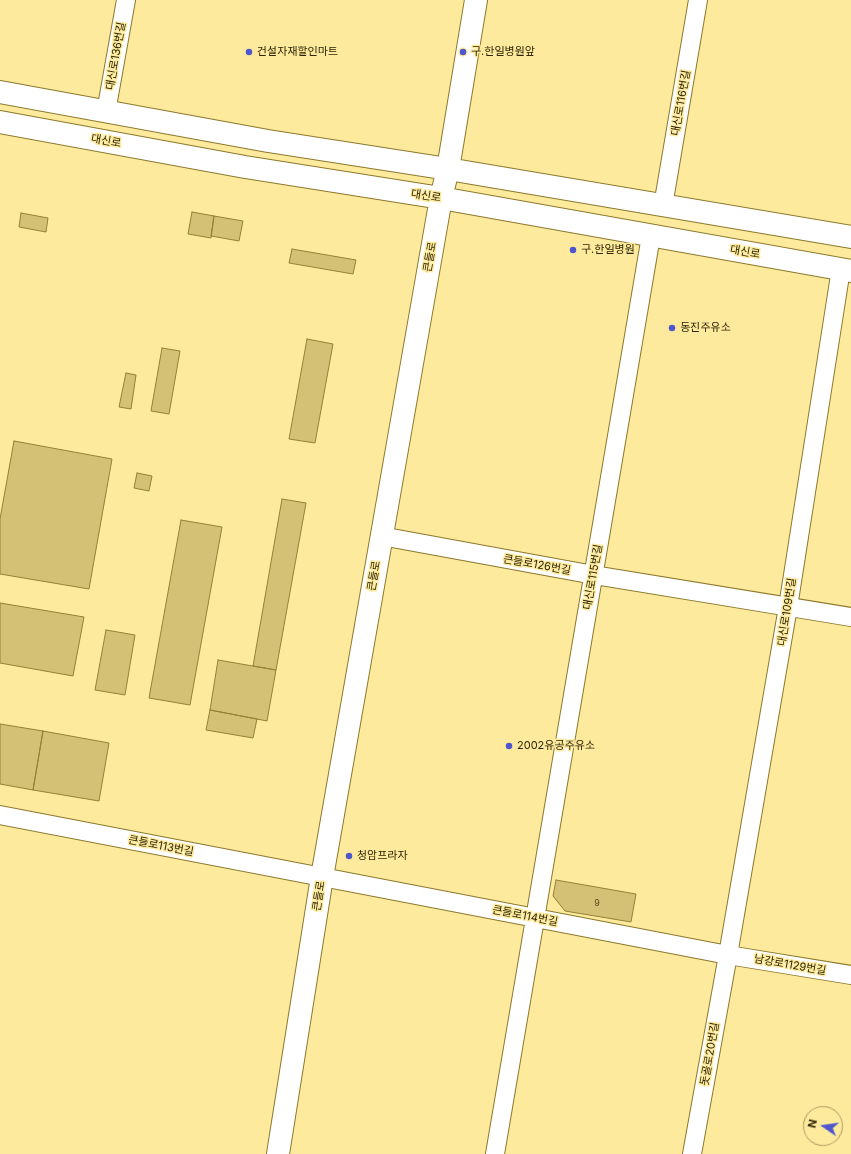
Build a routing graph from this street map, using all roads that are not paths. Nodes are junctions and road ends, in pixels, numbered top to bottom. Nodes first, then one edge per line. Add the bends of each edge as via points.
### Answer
1 (126, 0) edge
2 (476, 0) edge
3 (698, 0) edge
4 (0, 92) edge
5 (106, 112) junction
6 (0, 122) edge
7 (448, 169) junction
8 (441, 198) junction
9 (663, 206) junction
10 (651, 236) junction
11 (851, 236) edge
12 (846, 270) edge
13 (382, 536) junction
14 (594, 575) junction
15 (788, 607) junction
16 (851, 617) edge
17 (0, 815) edge
18 (322, 876) junction
19 (535, 918) junction
20 (728, 955) junction
21 (851, 975) edge
22 (278, 1154) edge
23 (495, 1154) edge
24 (692, 1154) edge

1 - 5 street, 대신로136번길
2 - 7 street, 큰들로
3 - 9 street, 대신로116번길
4 - 5 street
5 - 7 street
6 - 8 street, 대신로 via 245,167
7 - 8 street, 큰들로
7 - 9 street
8 - 10 street, 대신로
8 - 13 street, 큰들로
9 - 11 street
10 - 12 street, 대신로
10 - 14 street, 대신로115번길
12 - 15 street, 대신로109번길
13 - 14 street, 큰들로126번길
13 - 18 street, 큰들로
14 - 15 street, 큰들로126번길
14 - 19 street, 대신로115번길
15 - 16 street, 큰들로126번길
15 - 20 street, 대신로109번길
17 - 18 street, 큰들로113번길
18 - 19 street, 큰들로114번길
18 - 22 street, 큰들로
19 - 20 street, 큰들로114번길
19 - 23 street, 대신로115번길
20 - 21 street, 남강로1129번길
20 - 24 street, 돗골로20번길

